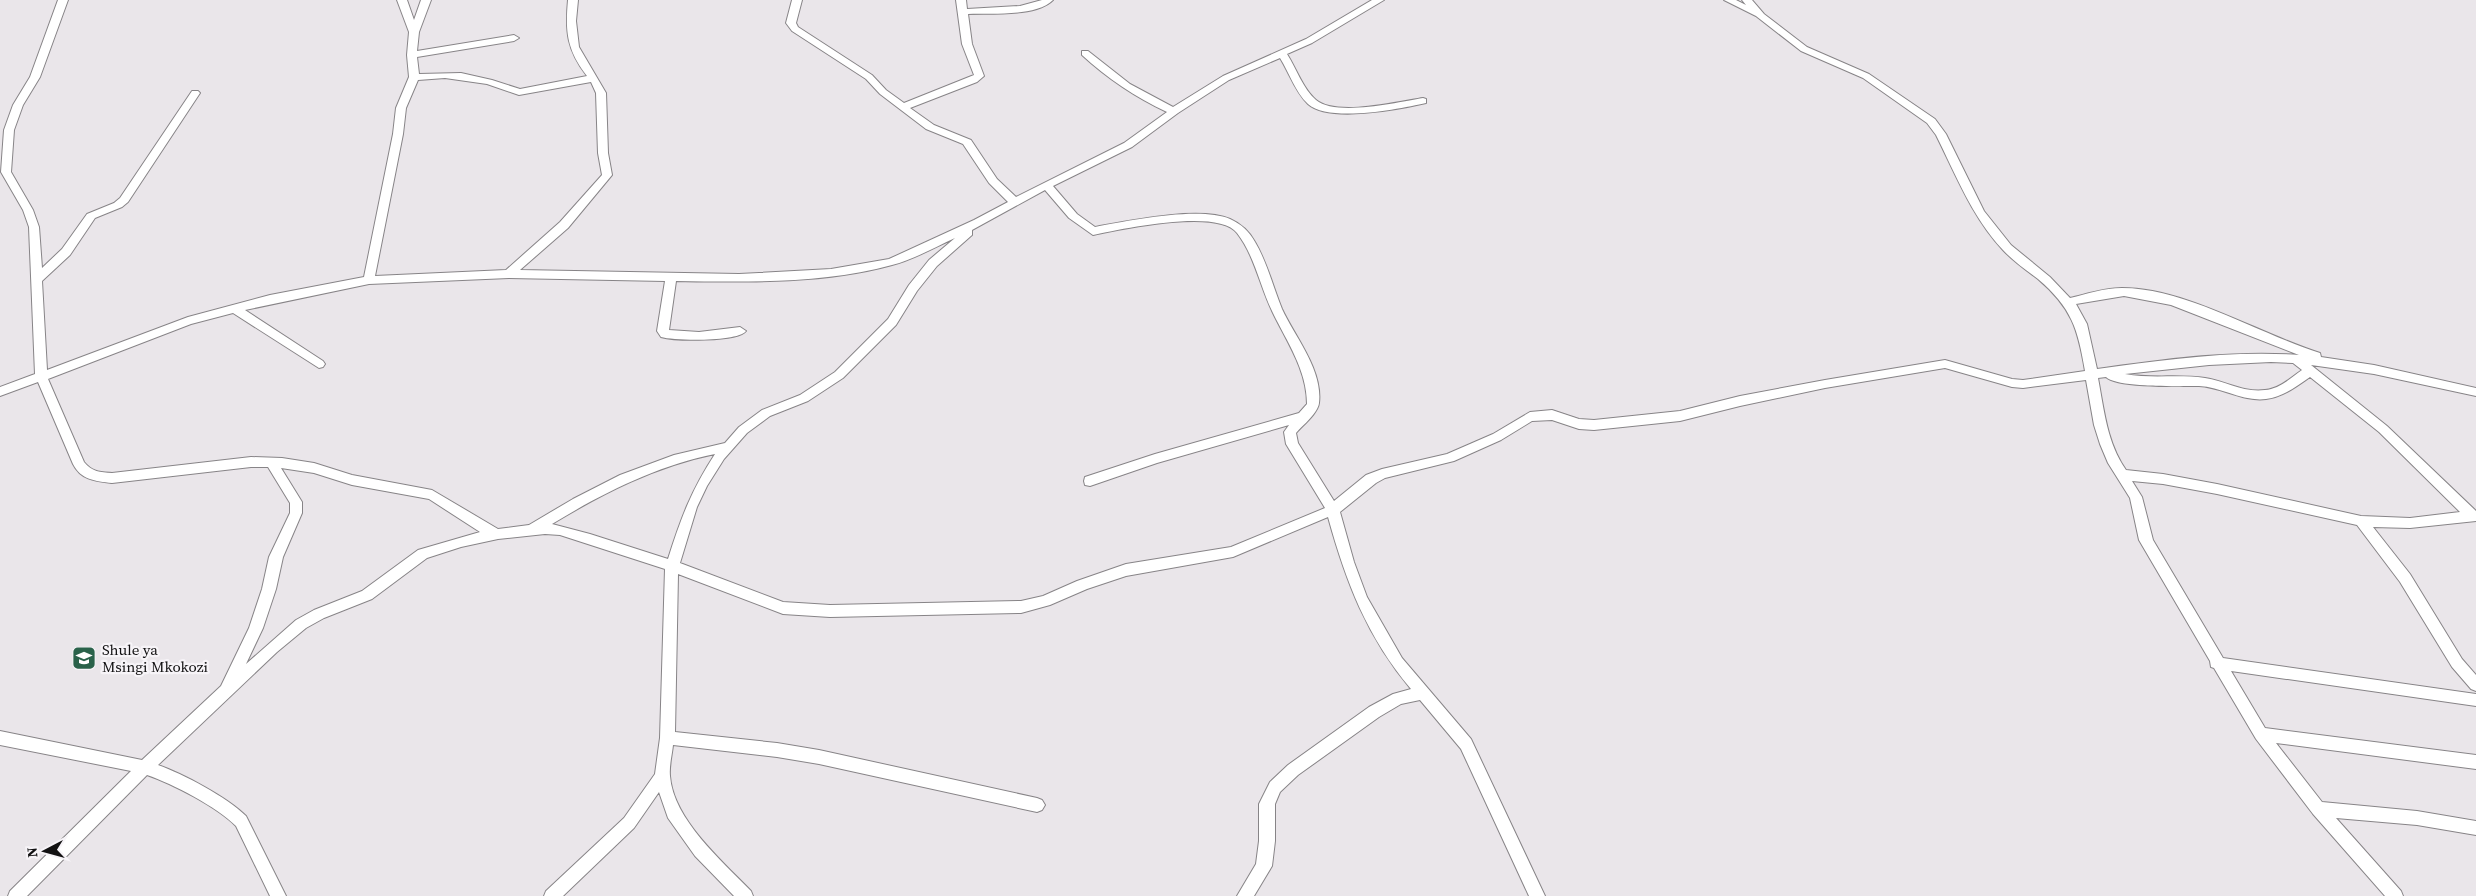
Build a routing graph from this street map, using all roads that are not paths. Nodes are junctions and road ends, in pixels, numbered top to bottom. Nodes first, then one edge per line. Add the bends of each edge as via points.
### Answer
1 (63, 0) edge
2 (402, 0) edge
3 (426, 0) edge
4 (573, 0) edge
5 (797, 0) edge
6 (961, 0) edge
7 (1048, 0) edge
8 (1379, 0) edge
9 (1728, 0) edge
10 (1747, 0) edge
11 (962, 12) junction
12 (1761, 16) junction
13 (414, 32) junction
14 (514, 38) dead end
15 (1085, 52) dead end
16 (1282, 54) junction
17 (412, 55) junction
18 (414, 78) junction
19 (594, 78) junction
20 (195, 93) dead end
21 (1423, 102) dead end
22 (903, 108) junction
23 (1174, 112) junction
24 (9, 130) junction
25 (0, 136) edge
26 (1046, 185) junction
27 (1014, 202) junction
28 (978, 223) junction
29 (508, 274) junction
30 (671, 277) junction
31 (37, 279) junction
32 (369, 280) junction
33 (2068, 302) junction
34 (234, 308) junction
35 (740, 331) dead end
36 (2296, 359) junction
37 (319, 364) dead end
38 (2342, 364) junction
39 (2311, 370) junction
40 (2097, 375) junction
41 (41, 376) junction
42 (0, 392) edge
43 (2476, 392) edge
44 (1301, 417) junction
45 (726, 447) junction
46 (271, 462) junction
47 (2122, 476) junction
48 (1090, 481) dead end
49 (1333, 510) junction
50 (2474, 516) edge
51 (2361, 521) junction
52 (532, 530) junction
53 (498, 534) junction
54 (672, 566) junction
55 (2216, 663) junction
56 (2476, 685) edge
57 (225, 692) junction
58 (1423, 693) junction
59 (2476, 700) edge
60 (2261, 734) junction
61 (0, 738) edge
62 (667, 738) junction
63 (2476, 762) edge
64 (145, 767) junction
65 (662, 776) junction
66 (1037, 805) dead end
67 (2318, 809) junction
68 (2476, 828) edge
69 (16, 896) edge
70 (278, 896) edge
71 (552, 896) edge
72 (745, 896) edge
73 (1245, 896) edge
74 (1537, 896) edge
75 (2395, 896) edge

1 - 24 street via 35,77 18,105
2 - 13 street
3 - 13 street
4 - 19 street via 574,47
5 - 22 street via 791,23 795,29 869,76
6 - 11 street
7 - 11 street via 1041,6 1030,8
8 - 16 street
9 - 12 street
10 - 12 street
11 - 22 street via 967,44 979,76
12 - 33 street via 1811,53 1866,76 1931,121 1941,134 1979,212 2007,248
13 - 17 street
14 - 17 street
15 - 23 street via 1110,74 1150,101
16 - 21 street via 1309,100 1321,108 1339,111
16 - 23 street via 1226,78
17 - 18 street
18 - 19 street via 445,74 461,76 519,92
18 - 32 street via 401,108
19 - 29 street via 601,93 602,153 607,175 564,224
20 - 31 street via 124,200 91,216 66,252
22 - 27 street via 933,129 967,142 994,181
23 - 26 street via 1128,145
24 - 25 street
24 - 31 street via 6,172 34,226
26 - 27 street
26 - 44 street via 1073,216 1093,231 1151,220 1214,218 1239,228 1250,243 1277,310 1308,368 1313,402
27 - 28 street
28 - 30 street via 892,262 864,268 790,276
28 - 45 street via 933,264 892,322 839,375 804,398 766,412
29 - 30 street
29 - 32 street
30 - 35 street via 665,334 699,336
31 - 41 street
32 - 34 street
33 - 38 street via 2114,293 2155,297
33 - 40 street via 2081,324
34 - 37 street
34 - 41 street via 188,321
36 - 38 street
36 - 39 street
36 - 40 street via 2221,360
38 - 43 street
39 - 40 street via 2283,389 2266,395 2247,394 2206,382 2138,382
39 - 50 street via 2383,429
40 - 47 street via 2100,425 2112,460
40 - 49 street via 2017,384 1945,364 1825,384 1680,416 1594,425 1579,424 1552,415 1530,417 1480,446 1450,458 1371,479
41 - 42 street
41 - 46 street via 79,464 94,476 131,477 195,467
44 - 48 street
44 - 49 street via 1290,437
45 - 52 street via 674,458 647,468
45 - 54 street via 697,494
46 - 53 street via 314,468 352,480 432,495
46 - 57 street via 296,502 296,513 276,557 256,628
47 - 51 street via 2163,479 2217,489
47 - 55 street via 2136,497 2146,540 2154,556
49 - 54 street via 1233,552 1126,570 1021,608 796,610 777,606
49 - 58 street via 1361,599 1397,662
50 - 51 street via 2410,523
51 - 56 street via 2405,578 2457,663
52 - 53 street
52 - 54 street via 560,530
53 - 57 street via 423,554 366,595 312,618 272,648
54 - 62 street
55 - 59 street
55 - 60 street
57 - 64 street
58 - 73 street via 1398,698 1374,712 1293,770 1276,787 1267,804 1265,862
58 - 74 street via 1466,744
60 - 63 street
60 - 67 street
61 - 64 street
62 - 65 street
62 - 66 street via 819,757
64 - 69 street
64 - 70 street via 167,775 232,812 241,821
65 - 71 street via 629,823
65 - 72 street via 673,813 701,851
67 - 68 street via 2417,818
67 - 75 street

